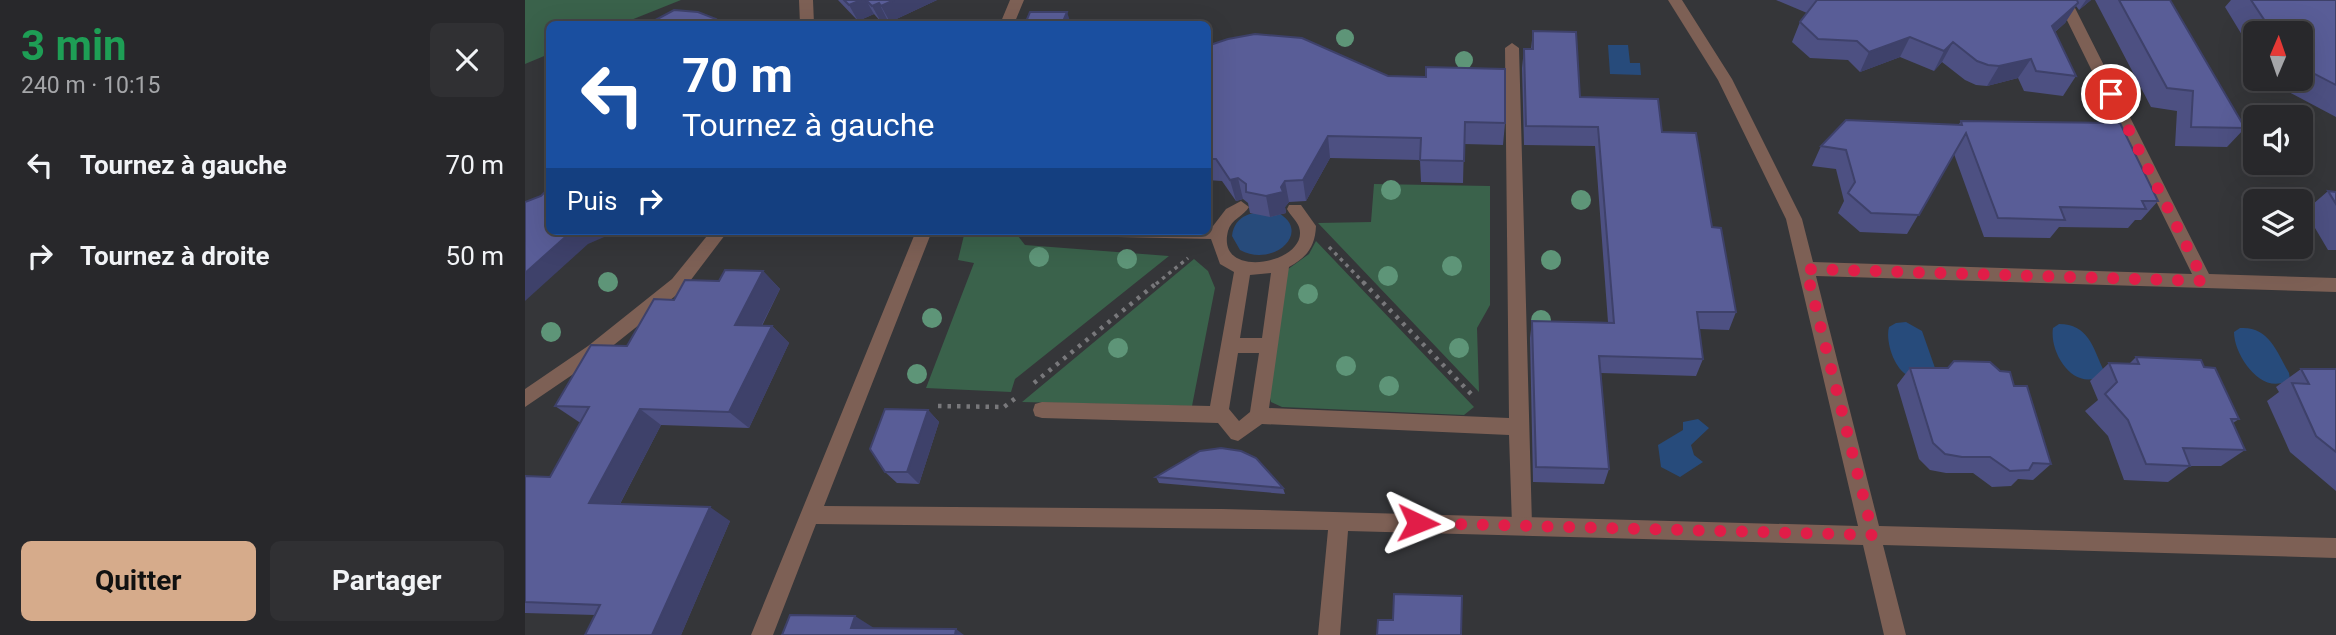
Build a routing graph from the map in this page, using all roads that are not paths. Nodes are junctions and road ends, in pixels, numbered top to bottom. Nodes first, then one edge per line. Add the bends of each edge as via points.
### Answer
1 (806, 0) edge
2 (1017, 0) edge
3 (1675, 0) edge
4 (2064, 0) edge
5 (807, 21) edge
6 (1008, 21) edge
7 (1512, 48) dead end
8 (1241, 207) edge
9 (1295, 209) dead end
10 (1211, 233) edge
11 (1219, 233) junction
12 (717, 235) edge
13 (922, 235) edge
14 (1280, 266) junction
15 (1243, 267) junction
16 (1806, 269) junction
17 (2204, 281) junction
18 (2336, 285) edge
19 (1230, 345) junction
20 (1269, 346) junction
21 (525, 399) edge
22 (1042, 410) dead end
23 (1222, 415) junction
24 (1259, 415) junction
25 (1510, 427) junction
26 (810, 515) junction
27 (1339, 520) junction
28 (1522, 525) junction
29 (1873, 535) junction
30 (2336, 549) edge
31 (762, 635) edge
32 (1329, 635) edge
33 (1895, 635) edge

1 - 5 street
2 - 6 street
3 - 16 street via 1725,79 1794,219
4 - 17 street
7 - 25 street
8 - 11 street via 1223,221
9 - 14 street via 1307,224 1308,236 1304,248
10 - 11 street
11 - 15 street via 1220,247 1228,259
12 - 21 street via 678,284
13 - 26 street
14 - 15 street
14 - 20 street
15 - 19 street
16 - 17 street
16 - 29 street
17 - 18 street
19 - 20 street
19 - 23 street
20 - 24 street
22 - 23 street
23 - 24 street via 1238,433
24 - 25 street
25 - 28 street
26 - 27 street
26 - 31 street
27 - 28 street
27 - 32 street
28 - 29 street
29 - 30 street
29 - 33 street

